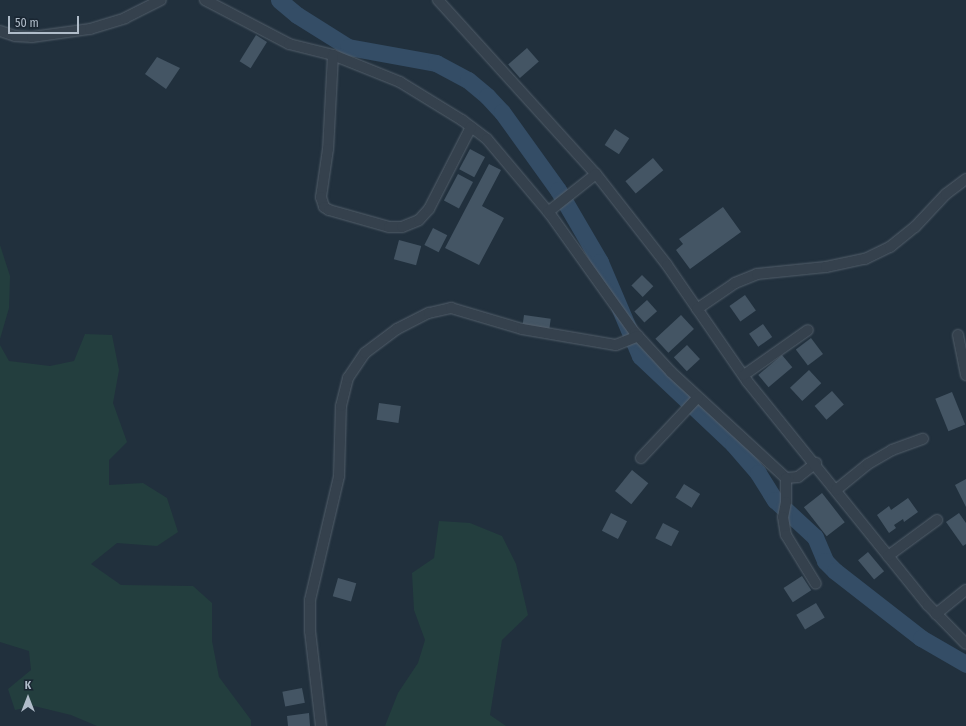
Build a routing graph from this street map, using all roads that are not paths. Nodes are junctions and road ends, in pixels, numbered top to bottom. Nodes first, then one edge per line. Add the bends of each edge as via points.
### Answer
1 (161, 0) edge
2 (204, 0) edge
3 (438, 0) edge
4 (0, 31) edge
5 (333, 55) junction
6 (471, 127) junction
7 (596, 174) junction
8 (966, 179) edge
9 (548, 212) junction
10 (698, 309) junction
11 (808, 330) dead end
12 (958, 335) dead end
13 (638, 336) junction
14 (744, 375) junction
15 (966, 375) edge
16 (698, 397) junction
17 (923, 439) dead end
18 (641, 458) dead end
19 (816, 463) junction
20 (786, 478) junction
21 (836, 490) junction
22 (937, 520) dead end
23 (888, 556) junction
24 (816, 584) dead end
25 (966, 590) edge
26 (936, 614) junction
27 (966, 644) edge
28 (321, 726) edge

1 - 4 street via 125,18 90,29 32,37 15,36
2 - 5 street via 289,44
3 - 7 street
5 - 6 street via 400,82
5 - 6 street via 328,149 321,197 324,207 329,210 389,227 402,227 419,220 429,209
6 - 9 street via 487,139
7 - 9 street
7 - 10 street
8 - 10 street via 946,194 915,227 890,247 865,259 826,267 783,269 757,274 735,283
9 - 13 street
10 - 14 street
11 - 14 street
12 - 15 street
13 - 16 street
13 - 28 street via 616,344 522,329 451,308 429,313 397,329 365,353 348,378 341,406 339,476 310,600 310,631
14 - 19 street
16 - 18 street
16 - 20 street
17 - 21 street via 892,450 868,464
19 - 20 street via 798,477
19 - 21 street
20 - 24 street via 783,517 786,535
21 - 23 street
22 - 23 street
23 - 26 street
25 - 26 street
26 - 27 street

